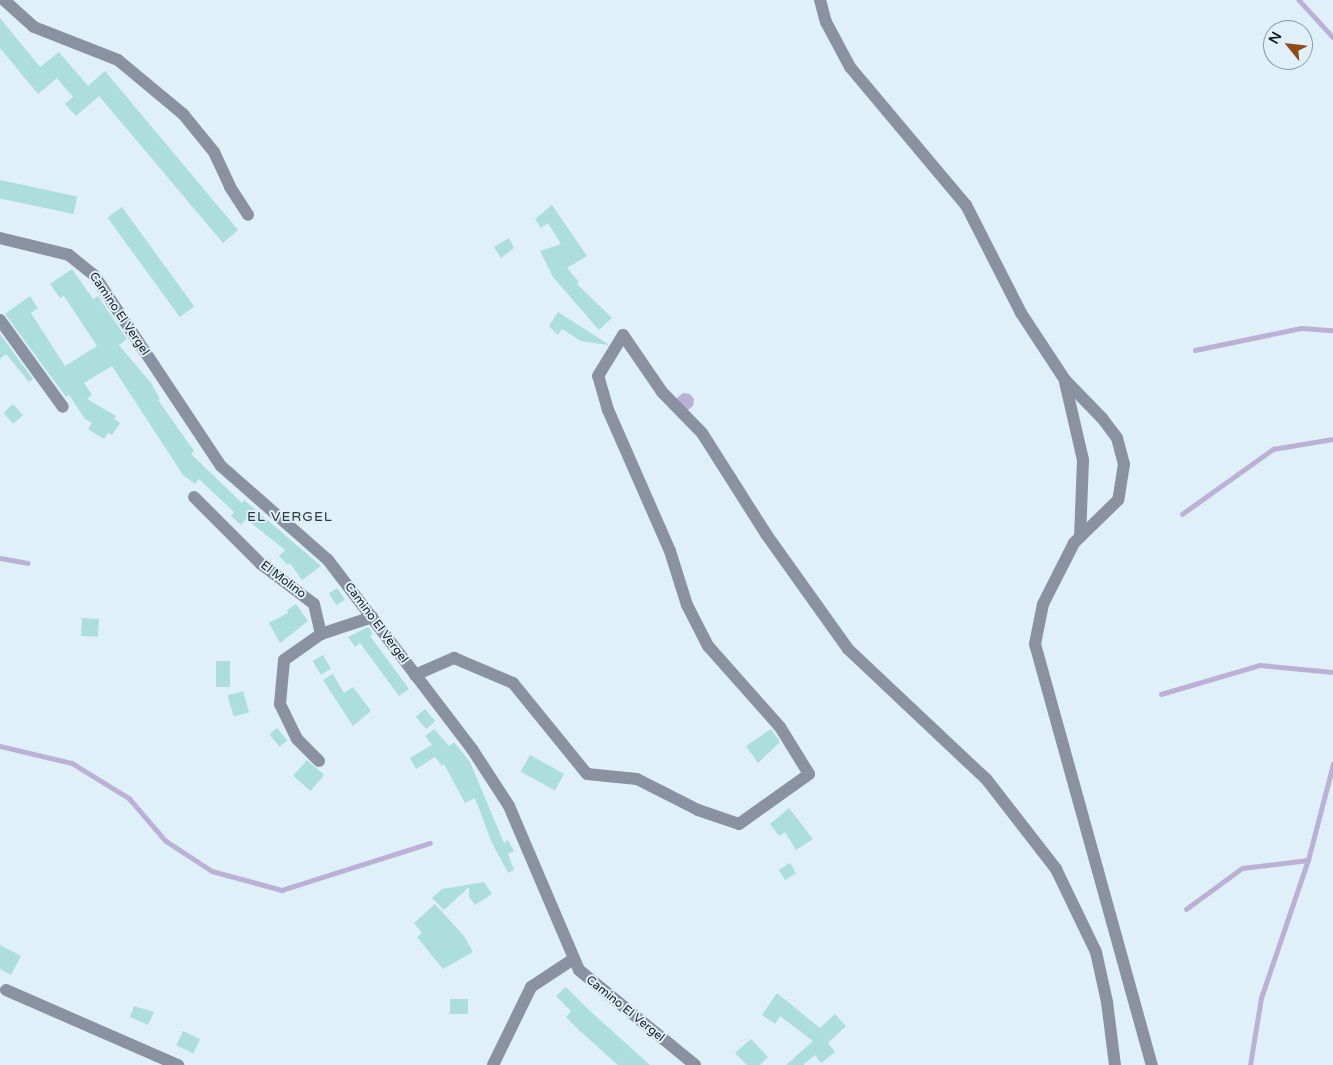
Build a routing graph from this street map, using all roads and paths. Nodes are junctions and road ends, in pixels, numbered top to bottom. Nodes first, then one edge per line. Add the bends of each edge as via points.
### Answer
1 (4, 0) edge
2 (820, 0) edge
3 (248, 214) dead end
4 (0, 238) edge
5 (0, 320) edge
6 (1065, 380) junction
7 (63, 407) dead end
8 (194, 497) dead end
9 (1080, 537) junction
10 (372, 617) junction
11 (321, 634) junction
12 (415, 675) junction
13 (319, 761) dead end
14 (572, 960) junction
15 (6, 990) dead end
16 (178, 1065) edge
17 (493, 1065) edge
18 (695, 1065) edge
19 (1114, 1065) edge
20 (1152, 1065) edge

1 - 3 street via 34,27 118,60 183,114 214,152 230,187
2 - 6 street via 826,22 850,67 966,205 1021,312
4 - 10 street, Camino El Vergel via 69,255 94,275 221,466 328,560
5 - 7 street
6 - 9 street via 1083,460
6 - 9 street via 1102,418 1116,438 1124,464 1118,500
8 - 11 street, El Molino via 262,564 314,604
9 - 20 street via 1043,604 1035,644
10 - 11 street
10 - 12 street, Camino El Vergel
11 - 13 street via 284,660 280,704 297,739
12 - 14 street, Camino El Vergel via 472,749 509,806
12 - 19 street via 454,658 513,683 587,774 637,779 698,810 739,824 809,774 780,727 708,646 687,605 670,551 608,410 598,376 624,335 662,392 702,433 766,534 848,649 987,780 1056,869 1096,952 1107,1002
14 - 17 street via 531,987
14 - 18 street, Camino El Vergel via 589,980
15 - 16 street

